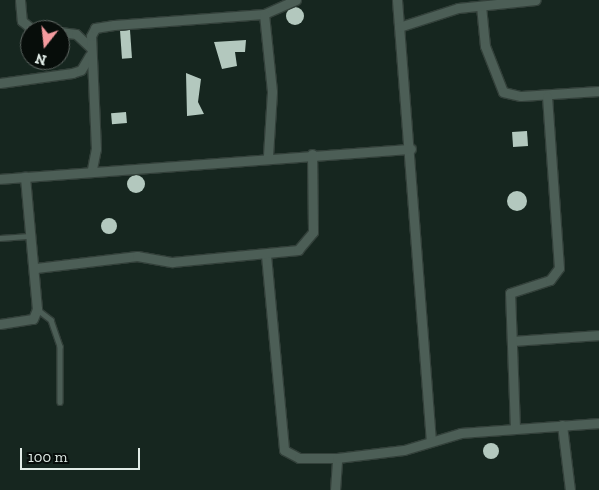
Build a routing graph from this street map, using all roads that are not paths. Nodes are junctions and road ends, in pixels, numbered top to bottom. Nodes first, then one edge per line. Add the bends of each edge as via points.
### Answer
1 (20, 0) edge
2 (296, 0) edge
3 (397, 0) edge
4 (536, 0) edge
5 (481, 6) junction
6 (264, 14) junction
7 (22, 20) edge
8 (399, 27) junction
9 (70, 33) edge
10 (90, 51) junction
11 (0, 83) edge
12 (599, 91) edge
13 (547, 96) junction
14 (411, 149) junction
15 (312, 154) junction
16 (268, 156) junction
17 (92, 170) junction
18 (25, 177) junction
19 (0, 179) edge
20 (32, 236) junction
21 (0, 238) edge
22 (266, 256) junction
23 (36, 268) junction
24 (37, 309) junction
25 (0, 324) edge
26 (599, 336) edge
27 (513, 341) junction
28 (60, 402) dead end
29 (599, 422) edge
30 (562, 425) junction
31 (515, 428) junction
32 (431, 439) junction
33 (337, 458) junction
34 (335, 490) edge
35 (570, 490) edge

1 - 7 street
2 - 6 street
3 - 8 street
4 - 5 street
5 - 8 street via 435,13
5 - 13 street via 485,46 498,85 511,95
6 - 10 street via 95,28
6 - 16 street via 272,92
8 - 14 street
9 - 10 street via 76,34
10 - 11 street via 81,70
10 - 17 street via 96,149
12 - 13 street
13 - 27 street via 559,268 550,280 510,293
14 - 15 street
14 - 32 street
15 - 16 street
15 - 22 street via 314,222 311,237 298,250
16 - 17 street
17 - 18 street
18 - 19 street
18 - 20 street
20 - 21 lane
20 - 23 street
22 - 23 street via 172,262 137,256
22 - 33 street via 284,450 299,458
23 - 24 street
24 - 25 street via 33,318
24 - 28 lane via 51,320 60,346
26 - 27 street
27 - 31 street
29 - 30 street
30 - 31 street
30 - 35 street
31 - 32 street
32 - 33 street via 404,450
33 - 34 street

